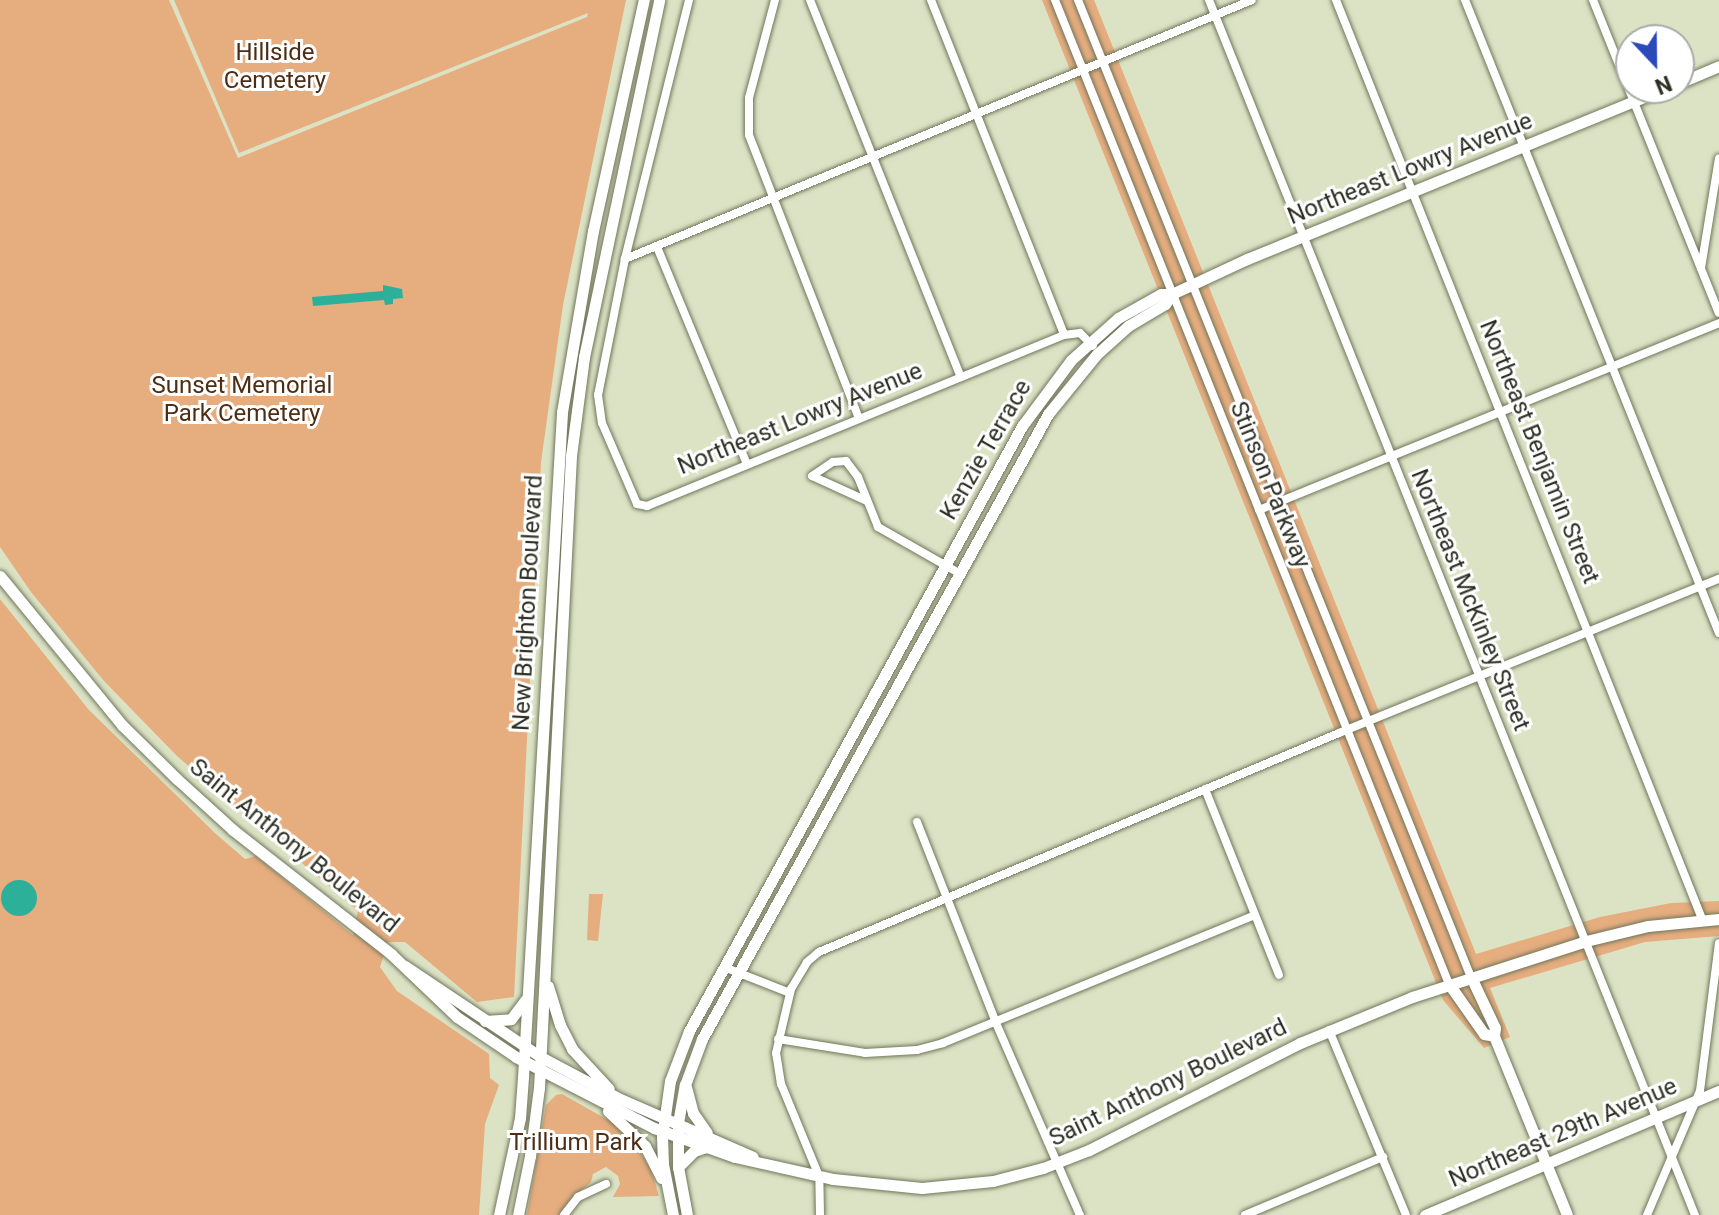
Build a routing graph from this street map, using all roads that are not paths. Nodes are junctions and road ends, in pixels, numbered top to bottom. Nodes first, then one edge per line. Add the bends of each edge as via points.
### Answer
1 (644, 0) edge
2 (659, 0) edge
3 (689, 0) edge
4 (775, 0) edge
5 (810, 0) edge
6 (931, 0) edge
7 (1055, 0) edge
8 (1078, 0) edge
9 (1209, 0) edge
10 (1252, 0) edge
11 (1336, 0) edge
12 (1465, 0) edge
13 (1593, 0) edge
14 (1215, 15) junction
15 (1615, 54) edge
16 (1102, 61) junction
17 (1719, 66) edge
18 (1083, 70) junction
19 (1695, 76) edge
20 (1627, 104) edge
21 (1635, 104) edge
22 (977, 114) junction
23 (1523, 146) junction
24 (874, 157) junction
25 (1719, 158) edge
26 (1413, 192) junction
27 (772, 199) junction
28 (1715, 209) edge
29 (1302, 237) junction
30 (657, 247) junction
31 (625, 259) junction
32 (1701, 268) junction
33 (1191, 284) junction
34 (1172, 294) junction
35 (1719, 313) edge
36 (1719, 323) edge
37 (1069, 333) junction
38 (1090, 341) junction
39 (1097, 354) junction
40 (1612, 367) junction
41 (961, 377) junction
42 (1501, 412) junction
43 (859, 418) junction
44 (1390, 457) junction
45 (747, 464) junction
46 (867, 501) junction
47 (1280, 502) junction
48 (1259, 510) junction
49 (945, 565) junction
50 (959, 573) junction
51 (0, 576) edge
52 (1719, 579) edge
53 (1700, 587) junction
54 (1589, 633) junction
55 (1719, 633) edge
56 (1479, 677) junction
57 (1367, 722) junction
58 (1346, 731) junction
59 (1205, 789) junction
60 (917, 822) dead end
61 (948, 897) junction
62 (1255, 915) junction
63 (1702, 919) junction
64 (1719, 919) edge
65 (1586, 941) junction
66 (1719, 943) edge
67 (405, 966) junction
68 (724, 967) junction
69 (738, 972) junction
70 (1279, 975) dead end
71 (545, 976) junction
72 (1471, 977) junction
73 (1449, 984) junction
74 (790, 993) junction
75 (528, 995) junction
76 (484, 1021) junction
77 (996, 1023) junction
78 (1329, 1030) junction
79 (1494, 1036) junction
80 (778, 1039) junction
81 (525, 1046) junction
82 (541, 1057) junction
83 (524, 1062) junction
84 (540, 1071) junction
85 (685, 1085) junction
86 (1719, 1091) edge
87 (618, 1098) junction
88 (595, 1100) junction
89 (1697, 1101) junction
90 (1656, 1118) junction
91 (663, 1124) junction
92 (678, 1130) junction
93 (708, 1142) junction
94 (1383, 1157) junction
95 (1673, 1159) junction
96 (1546, 1162) junction
97 (1058, 1163) junction
98 (678, 1167) junction
99 (819, 1176) junction
100 (606, 1184) dead end
101 (666, 1189) junction
102 (499, 1215) edge
103 (518, 1215) edge
104 (564, 1215) edge
105 (673, 1215) edge
106 (687, 1215) edge
107 (820, 1215) edge
108 (1080, 1215) edge
109 (1245, 1215) edge
110 (1406, 1215) edge
111 (1425, 1215) edge
112 (1567, 1215) edge
113 (1647, 1215) edge
114 (1695, 1215) edge

1 - 75 main road, New Brighton Boulevard via 593,231 562,412
2 - 71 main road, New Brighton Boulevard via 589,329 571,456
3 - 31 street
4 - 27 street via 747,117 753,154
5 - 24 street
6 - 22 street
7 - 18 street, Stinson Parkway
8 - 16 street, Stinson Parkway
9 - 14 street, Northeast McKinley Street
10 - 14 street
11 - 26 street, Northeast Benjamin Street
12 - 23 street
13 - 15 street
14 - 16 street
14 - 29 street, Northeast McKinley Street
16 - 18 street
16 - 33 street, Stinson Parkway
17 - 19 main road
18 - 22 street
18 - 34 street, Stinson Parkway
20 - 23 main road, Northeast Lowry Avenue
21 - 32 street
22 - 24 street
22 - 37 street
23 - 26 main road, Northeast Lowry Avenue
23 - 40 street
24 - 27 street
24 - 41 street
25 - 28 street
26 - 29 main road, Northeast Lowry Avenue
26 - 42 street, Northeast Benjamin Street
27 - 30 street
27 - 43 street
28 - 32 street
29 - 33 main road, Northeast Lowry Avenue
29 - 44 street, Northeast McKinley Street
30 - 31 street
30 - 45 street
31 - 45 street, Northeast Lowry Avenue via 598,395 599,410 641,507
32 - 35 street
33 - 34 main road, Northeast Lowry Avenue
33 - 47 street, Stinson Parkway
34 - 38 main road, Kenzie Terrace via 1142,304
34 - 39 main road, Kenzie Terrace
34 - 48 street, Stinson Parkway
36 - 40 street
37 - 38 street
37 - 41 street, Northeast Lowry Avenue
38 - 39 street
38 - 49 main road, Kenzie Terrace via 1035,405
39 - 50 main road, Kenzie Terrace via 1048,414
40 - 42 street
40 - 53 street
41 - 43 street, Northeast Lowry Avenue
42 - 44 street
42 - 54 street, Northeast Benjamin Street
43 - 45 street, Northeast Lowry Avenue
44 - 47 street
44 - 56 street, Northeast McKinley Street
46 - 46 street via 814,479 812,476 833,462 846,461
46 - 49 street via 884,532
47 - 48 street
47 - 57 street, Stinson Parkway
48 - 58 street, Stinson Parkway
49 - 50 street
49 - 68 main road, Kenzie Terrace
50 - 69 main road, Kenzie Terrace
51 - 67 main road, Saint Anthony Boulevard via 122,725 233,830
52 - 53 street
53 - 54 street
53 - 55 street
54 - 56 street
54 - 63 street, Northeast Benjamin Street
56 - 57 street
56 - 65 street, Northeast McKinley Street
57 - 58 street
57 - 72 street, Stinson Parkway
58 - 59 street
58 - 73 street, Stinson Parkway
59 - 61 street
59 - 62 street
60 - 61 street
61 - 74 street via 819,952
61 - 77 street
62 - 70 street
62 - 77 street
63 - 64 main road, Saint Anthony Boulevard
63 - 65 main road, Saint Anthony Boulevard
65 - 72 main road, Saint Anthony Boulevard
65 - 90 street, Northeast McKinley Street
66 - 89 street
67 - 76 main road, Saint Anthony Boulevard
67 - 83 main road, Saint Anthony Boulevard via 447,1009
68 - 69 street
68 - 91 main road, Kenzie Terrace via 680,1052
69 - 74 street
69 - 85 main road, Kenzie Terrace via 702,1039
71 - 82 main road, New Brighton Boulevard
71 - 87 main road via 572,1049
72 - 73 main road, Saint Anthony Boulevard
72 - 79 main road
73 - 78 main road, Saint Anthony Boulevard
73 - 79 main road via 1484,1034
74 - 80 street
75 - 76 main road via 511,1019
75 - 81 main road, New Brighton Boulevard
76 - 81 main road, Saint Anthony Boulevard
77 - 80 street via 943,1043 892,1053 839,1051
77 - 97 street
78 - 94 street
78 - 97 main road, Saint Anthony Boulevard
79 - 96 main road
80 - 99 street via 781,1084
81 - 82 main road, Saint Anthony Boulevard
81 - 83 main road, New Brighton Boulevard
82 - 84 main road, New Brighton Boulevard
82 - 87 main road, Saint Anthony Boulevard
83 - 84 main road, Saint Anthony Boulevard
83 - 102 main road, New Brighton Boulevard via 520,1118
84 - 88 main road, Saint Anthony Boulevard
84 - 103 main road, New Brighton Boulevard
85 - 92 main road, Kenzie Terrace
85 - 93 main road
86 - 89 main road, Northeast 29th Avenue
87 - 91 main road, Saint Anthony Boulevard
88 - 91 main road, Saint Anthony Boulevard
88 - 101 main road via 645,1146
89 - 90 main road, Northeast 29th Avenue
89 - 95 street
90 - 95 street, Northeast McKinley Street
90 - 96 main road, Northeast 29th Avenue
91 - 92 main road, Saint Anthony Boulevard
91 - 101 main road, Kenzie Terrace
92 - 93 main road, Saint Anthony Boulevard
92 - 98 main road, Kenzie Terrace
93 - 98 main road
93 - 99 main road, Saint Anthony Boulevard
94 - 109 street
94 - 110 street
95 - 113 street
95 - 114 street, Northeast McKinley Street
96 - 111 main road, Northeast 29th Avenue
96 - 112 main road
97 - 99 main road, Saint Anthony Boulevard via 993,1181 934,1187
97 - 108 street
98 - 106 main road, Kenzie Terrace
99 - 107 street
100 - 104 street via 578,1197
101 - 105 main road

